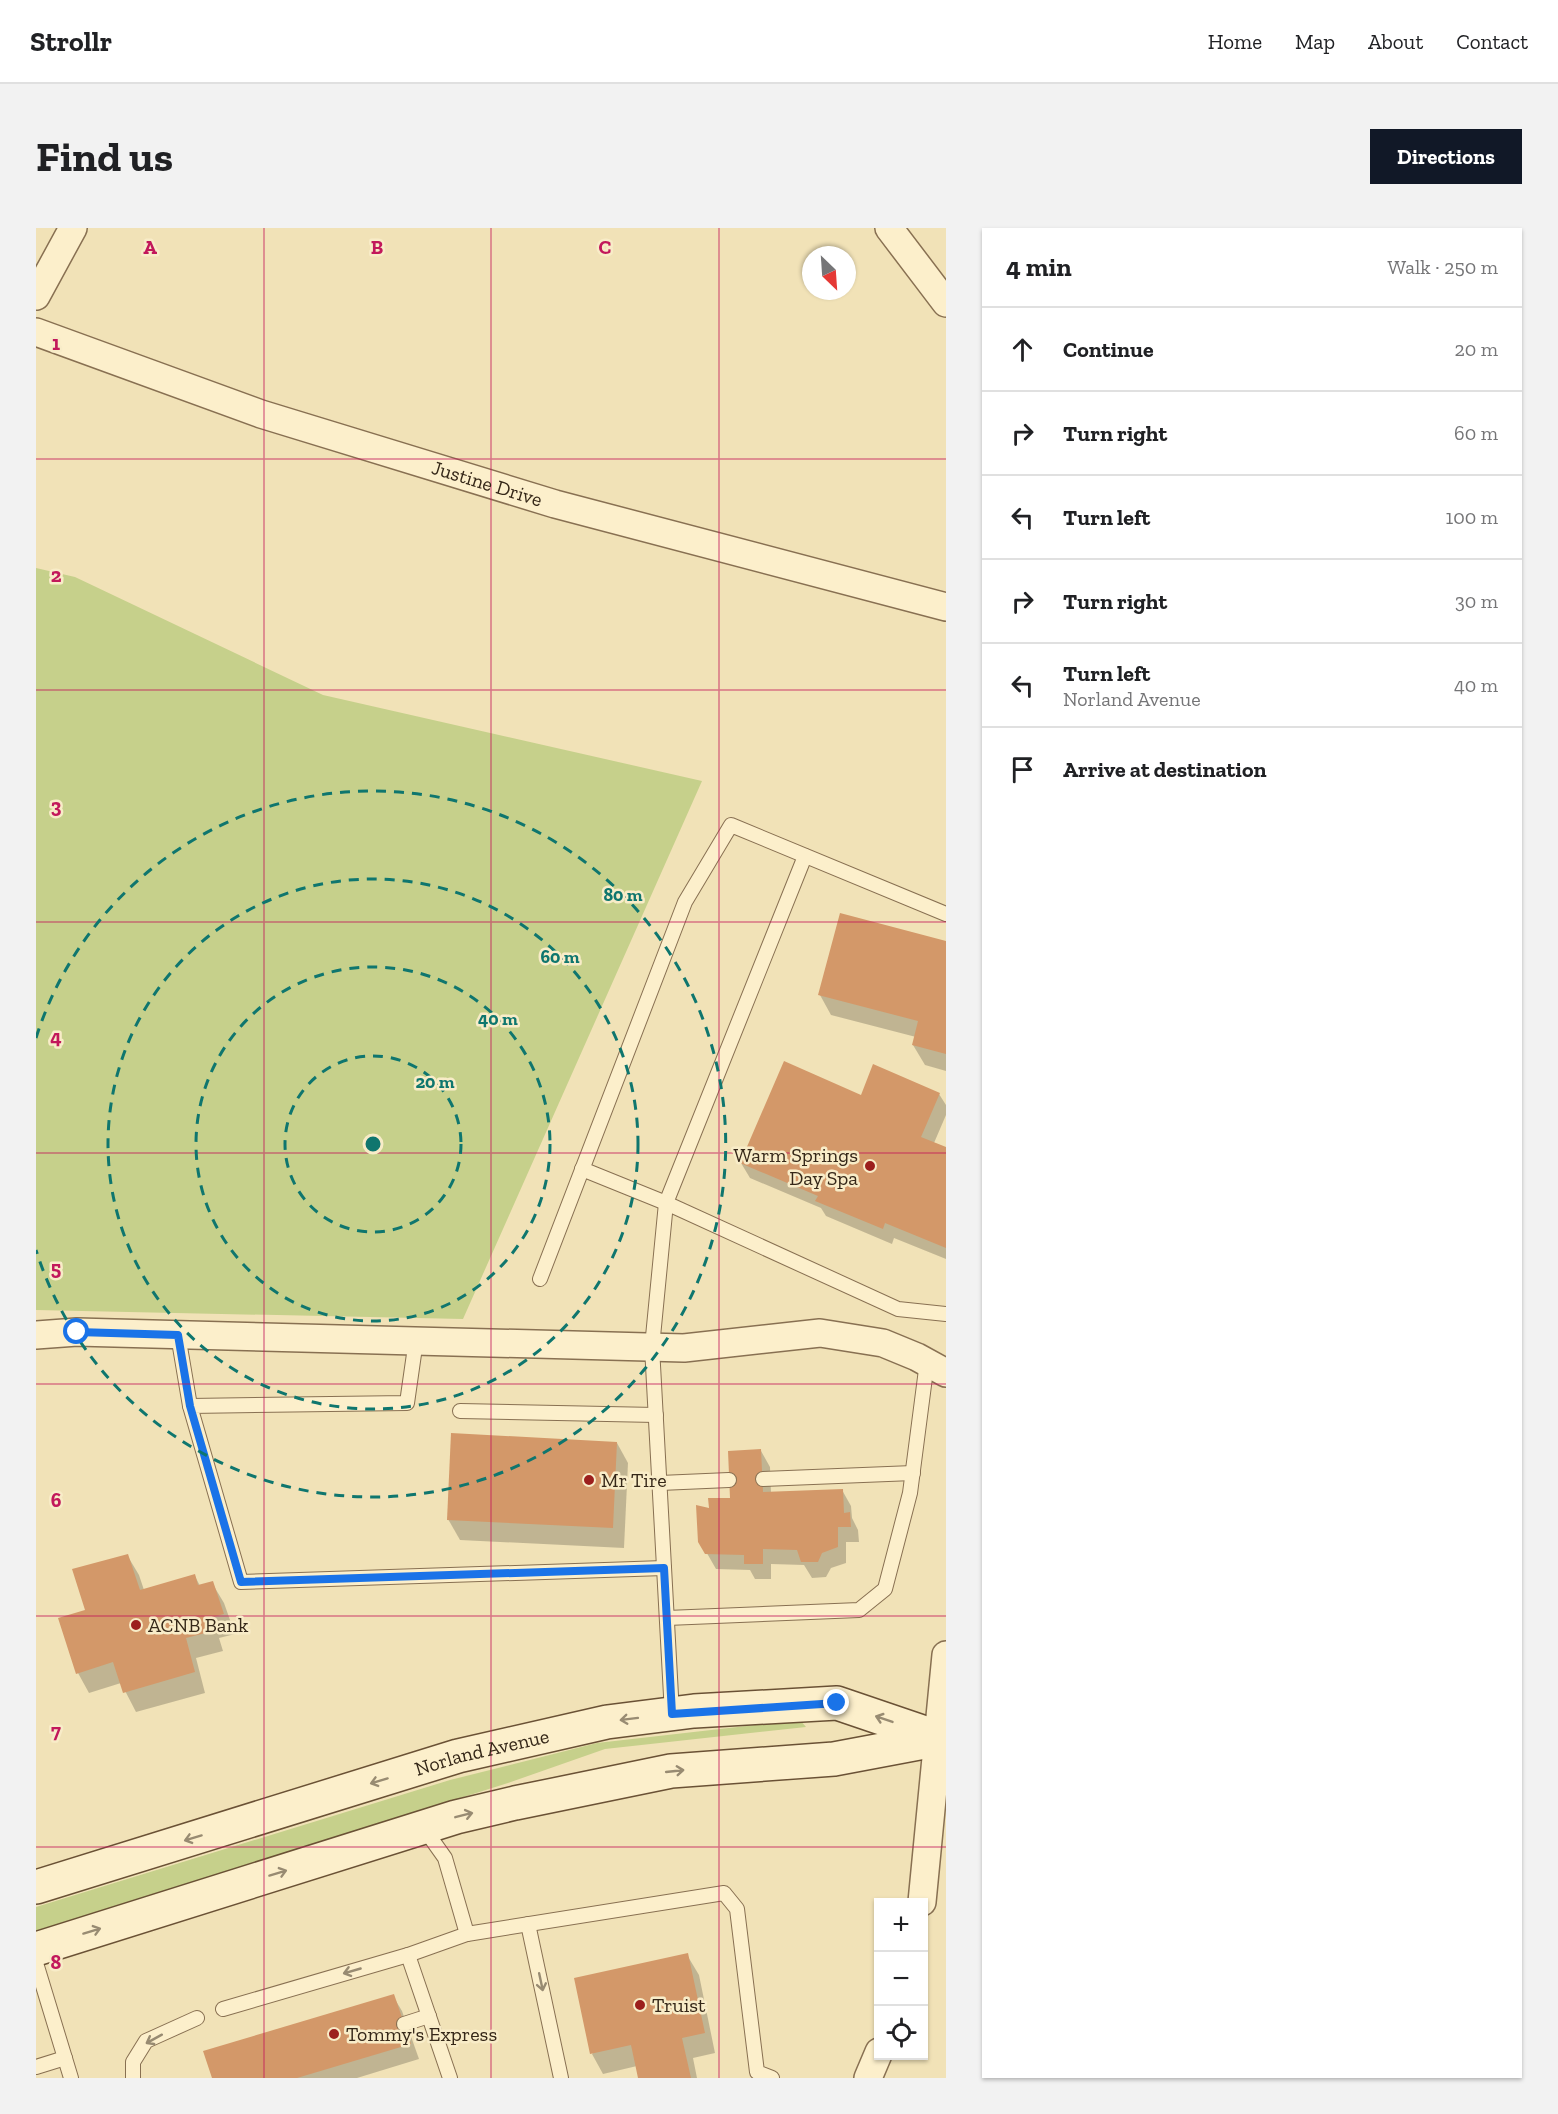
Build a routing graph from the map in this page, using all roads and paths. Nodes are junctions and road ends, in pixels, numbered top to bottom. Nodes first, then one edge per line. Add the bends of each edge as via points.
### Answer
1 (73, 228) edge
2 (889, 228) edge
3 (36, 296) edge
4 (946, 303) edge
5 (36, 332) edge
6 (946, 605) edge
7 (805, 856) junction
8 (946, 914) edge
9 (582, 1169) junction
10 (666, 1203) junction
11 (540, 1280) dead end
12 (946, 1314) edge
13 (36, 1335) edge
14 (178, 1335) junction
15 (416, 1340) junction
16 (652, 1347) junction
17 (937, 1368) edge
18 (190, 1406) junction
19 (460, 1411) dead end
20 (656, 1415) junction
21 (913, 1473) junction
22 (763, 1479) dead end
23 (729, 1480) dead end
24 (660, 1483) junction
25 (664, 1568) junction
26 (667, 1618) junction
27 (946, 1655) edge
28 (672, 1714) junction
29 (942, 1738) edge
30 (423, 1827) junction
31 (36, 1887) edge
32 (922, 1898) edge
33 (528, 1924) junction
34 (467, 1934) junction
35 (36, 1949) edge
36 (408, 1954) junction
37 (36, 1963) edge
38 (223, 2009) dead end
39 (429, 2016) junction
40 (197, 2018) dead end
41 (404, 2024) dead end
42 (65, 2058) junction
43 (876, 2060) edge
44 (36, 2067) edge
45 (753, 2075) edge
46 (71, 2078) edge
47 (133, 2078) edge
48 (450, 2078) edge
49 (561, 2078) edge
50 (772, 2078) edge
51 (868, 2078) edge

1 - 3 street
2 - 4 street
5 - 6 street, Justine Drive via 261,414 555,504
7 - 8 lane
7 - 9 lane via 731,825 686,902
7 - 10 lane
9 - 10 lane
9 - 11 lane
10 - 12 lane via 898,1309
10 - 16 lane
13 - 14 street
14 - 15 street
14 - 18 lane
15 - 16 street
15 - 18 lane via 407,1403
16 - 17 street via 684,1348 820,1333 883,1343
16 - 20 lane
17 - 21 lane
18 - 25 lane via 241,1582
19 - 20 lane
20 - 24 lane
21 - 22 lane
21 - 26 lane via 885,1589 859,1610
23 - 24 lane
24 - 25 lane
25 - 26 lane
26 - 28 lane
27 - 29 street
29 -> 28 main road, Norland Avenue via 837,1703
28 -> 31 main road, Norland Avenue via 607,1722 458,1756
30 -> 29 main road via 515,1803 671,1772 834,1759
29 - 32 street
30 - 34 lane via 445,1858
35 -> 30 main road
33 - 34 lane
33 - 45 lane via 724,1893 738,1909
33 -> 49 lane
34 - 36 lane
36 -> 38 lane
36 - 39 lane
37 - 42 lane
39 - 41 lane
39 - 48 lane
40 -> 47 lane via 146,2041 133,2062
42 - 44 lane
42 - 46 lane
43 - 51 street
45 - 50 lane

